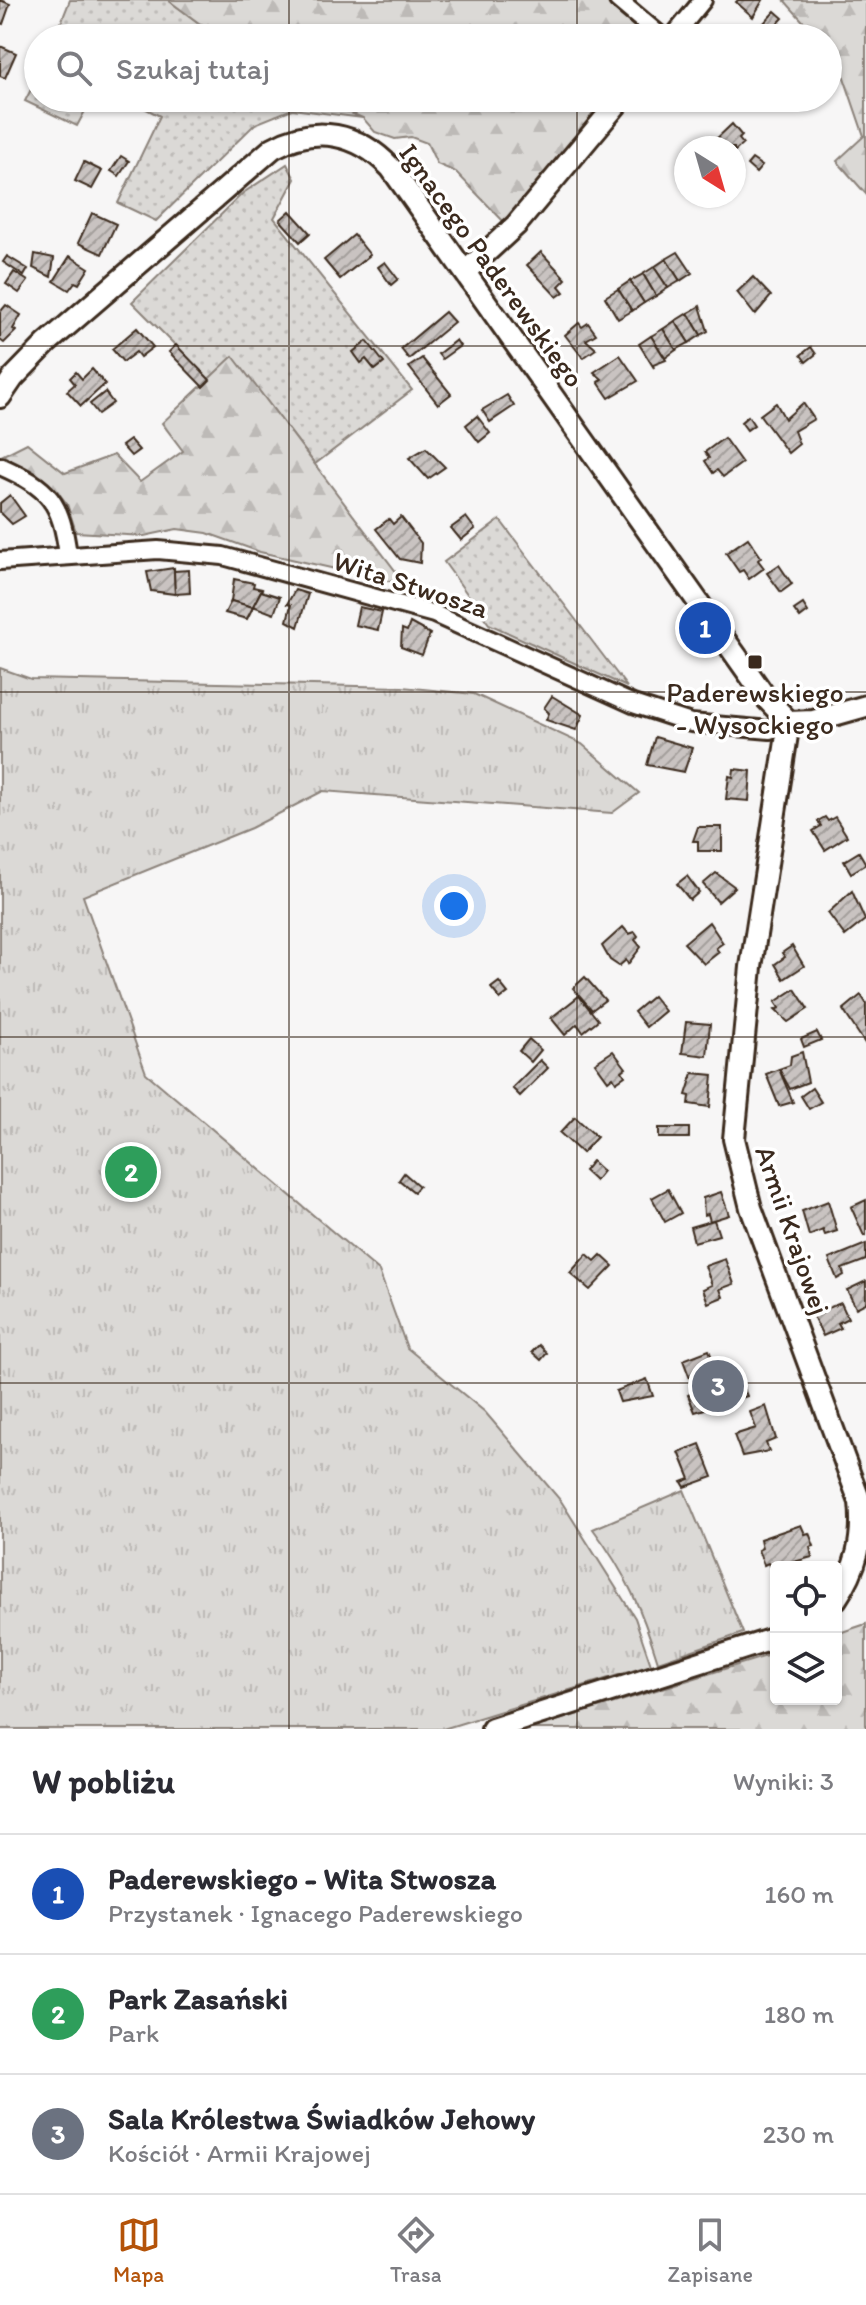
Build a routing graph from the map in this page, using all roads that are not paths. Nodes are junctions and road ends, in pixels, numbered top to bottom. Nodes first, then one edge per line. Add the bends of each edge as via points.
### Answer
1 (618, 0) edge
2 (703, 0) edge
3 (646, 24) edge
4 (683, 24) edge
5 (610, 112) edge
6 (465, 272) junction
7 (0, 397) edge
8 (0, 466) edge
9 (68, 555) junction
10 (0, 561) edge
11 (866, 706) edge
12 (789, 722) junction
13 (842, 1588) edge
14 (770, 1640) edge
15 (492, 1729) edge

1 - 3 street
2 - 4 street
5 - 6 street via 516,225
6 - 7 street, Ignacego Paderewskiego via 375,151 331,133 289,139 250,166 47,343
6 - 12 street, Ignacego Paderewskiego via 766,698
8 - 9 street via 36,485 58,506
9 - 10 street, Wita Stwosza
9 - 12 street, Wita Stwosza via 158,550 223,556 434,614 633,704 691,723 770,730
11 - 12 street
12 - 13 street, Armii Krajowej via 751,967 734,1139 751,1208 860,1502 860,1547
14 - 15 street

